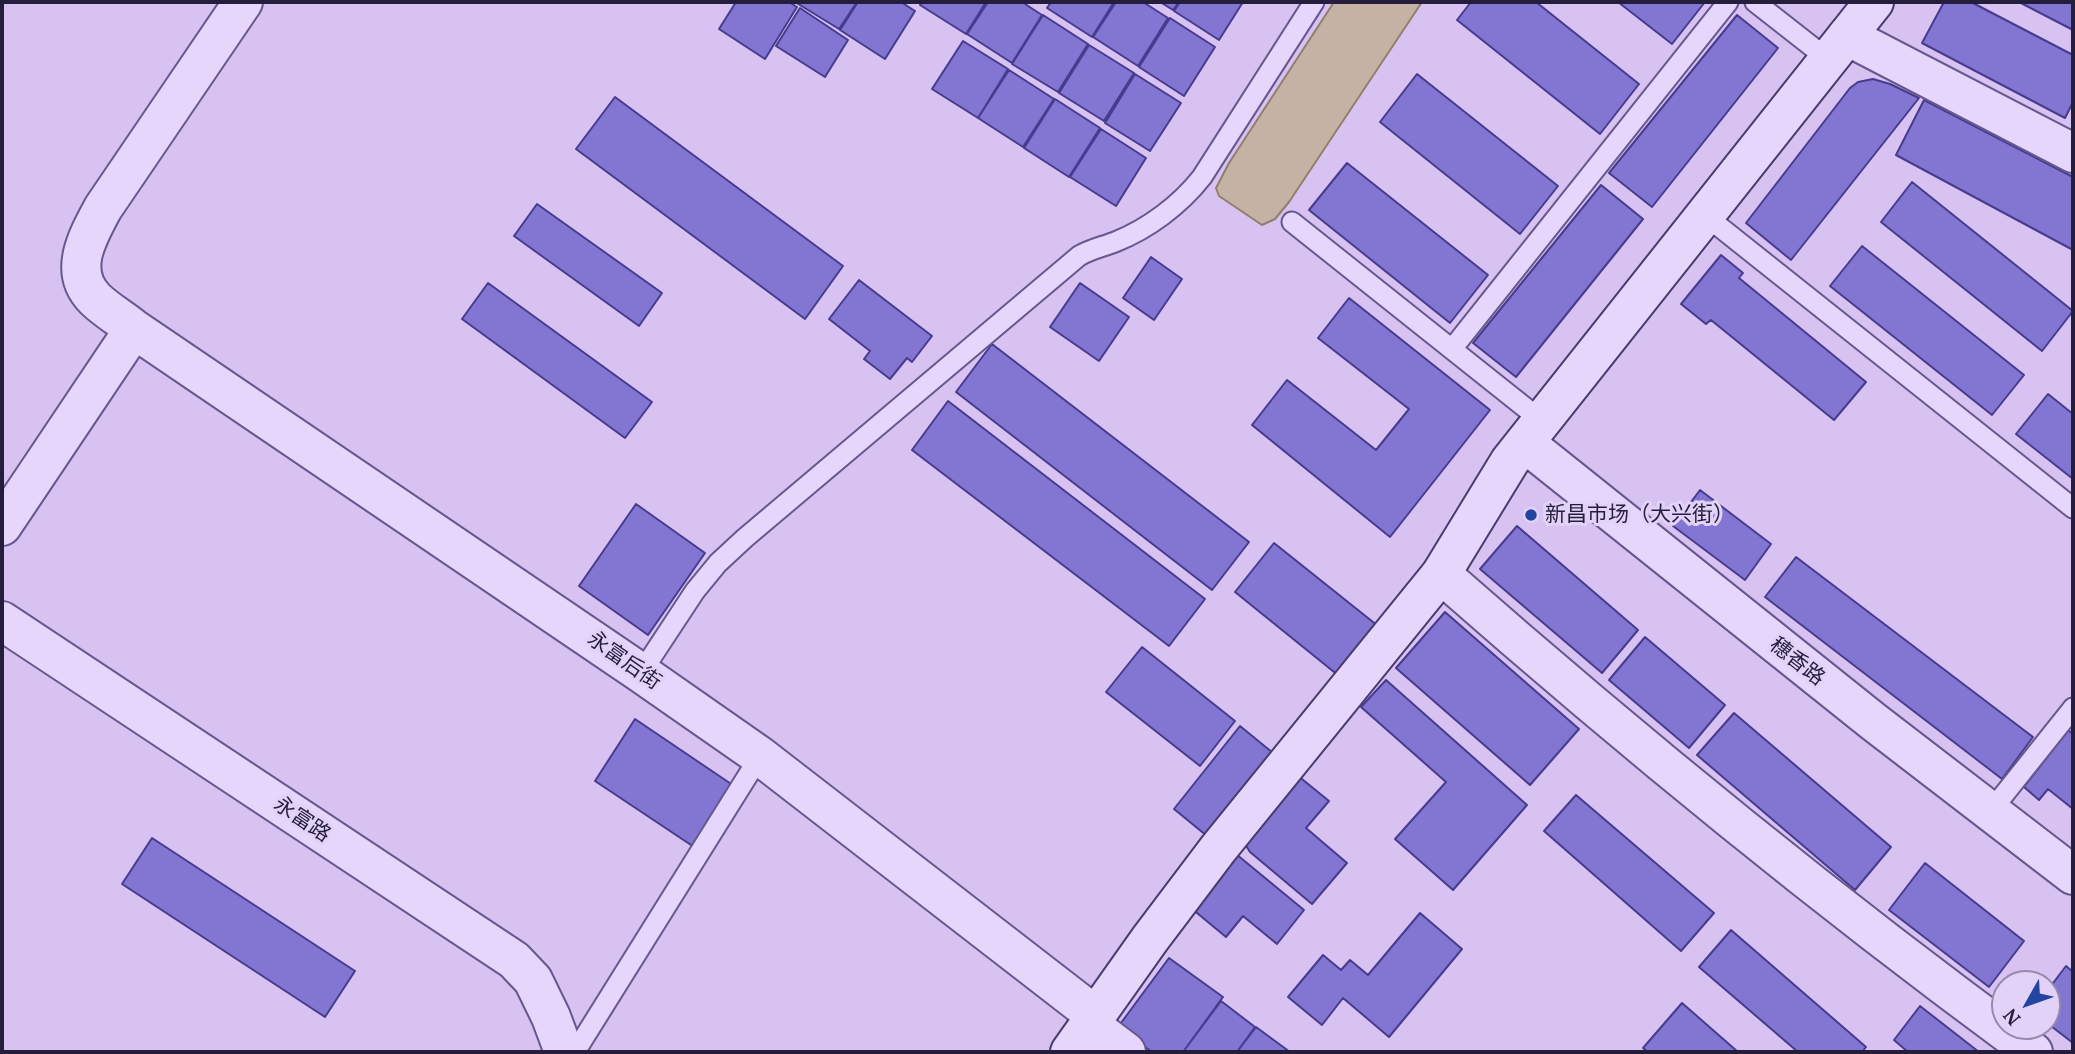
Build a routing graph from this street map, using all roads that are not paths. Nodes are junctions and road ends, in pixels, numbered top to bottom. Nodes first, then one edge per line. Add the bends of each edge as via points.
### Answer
1 (243, 2) edge
2 (1314, 2) edge
3 (1728, 2) edge
4 (1755, 2) edge
5 (1874, 2) edge
6 (1838, 48) junction
7 (2073, 153) edge
8 (1706, 216) junction
9 (1292, 222) dead end
10 (134, 329) junction
11 (1452, 349) junction
12 (1533, 432) junction
13 (2073, 508) edge
14 (2, 526) edge
15 (1441, 574) junction
16 (2, 621) edge
17 (641, 673) junction
18 (2073, 708) edge
19 (760, 756) junction
20 (1990, 812) junction
21 (2073, 875) edge
22 (1085, 1031) edge
23 (564, 1052) edge
24 (575, 1052) edge
25 (1126, 1052) edge
26 (2033, 1052) edge

1 - 10 street, 永富后街 via 86,240 81,258 83,279 94,298
2 - 17 lane via 1193,188 1139,231 1079,256 754,529 695,591
3 - 11 lane
4 - 6 lane
5 - 6 street
6 - 7 street
6 - 8 street
8 - 12 street
8 - 13 lane
9 - 11 lane
10 - 14 street
10 - 17 street, 永富后街
11 - 12 lane
12 - 15 street via 1510,461
12 - 20 street, 穗香路 via 1698,584
15 - 22 street via 1218,849
15 - 26 street via 1704,799
16 - 23 street, 永富路 via 514,960 533,980
17 - 19 street, 永富后街
18 - 20 lane
19 - 22 street, 永富后街
19 - 24 lane
20 - 21 street, 穗香路
22 - 25 street, 永富后街

